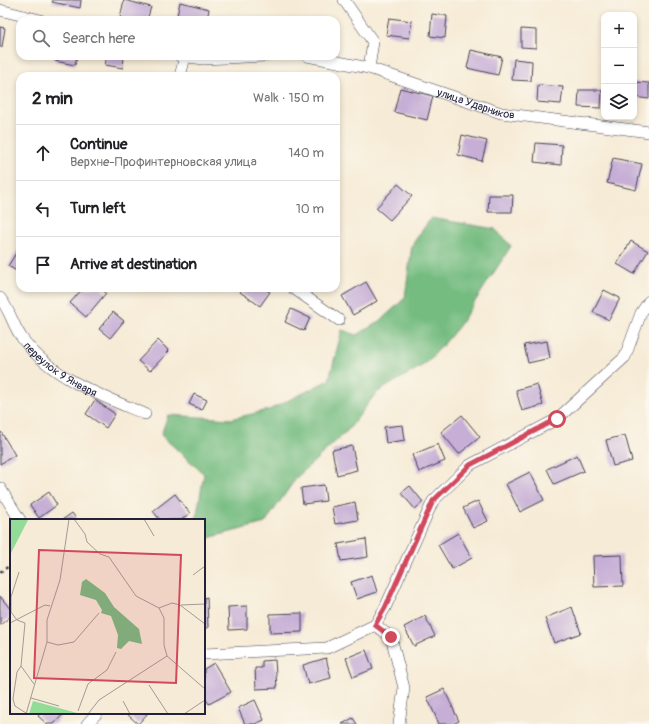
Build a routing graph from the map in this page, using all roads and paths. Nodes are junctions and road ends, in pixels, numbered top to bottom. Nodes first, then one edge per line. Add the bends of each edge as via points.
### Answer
1 (344, 0) edge
2 (0, 10) edge
3 (24, 16) edge
4 (182, 60) edge
5 (328, 60) edge
6 (369, 68) junction
7 (180, 72) edge
8 (649, 132) edge
9 (299, 292) edge
10 (0, 298) edge
11 (649, 301) edge
12 (339, 320) dead end
13 (145, 414) dead end
14 (0, 488) edge
15 (19, 519) edge
16 (10, 565) edge
17 (0, 572) edge
18 (375, 625) junction
19 (205, 654) edge
20 (96, 714) edge
21 (87, 724) edge
22 (399, 724) edge

1 - 6 street via 373,42
2 - 3 street
4 - 7 street
5 - 6 street, улица Ударников
6 - 8 street, улица Ударников via 501,113
9 - 12 street
10 - 13 street, переулок 9 Января via 22,338 50,367 96,393
11 - 18 street via 641,313 625,357 557,419 470,465 433,501
14 - 15 street
16 - 17 path
18 - 19 street via 327,648
18 - 22 street via 391,637 404,688
20 - 21 street

